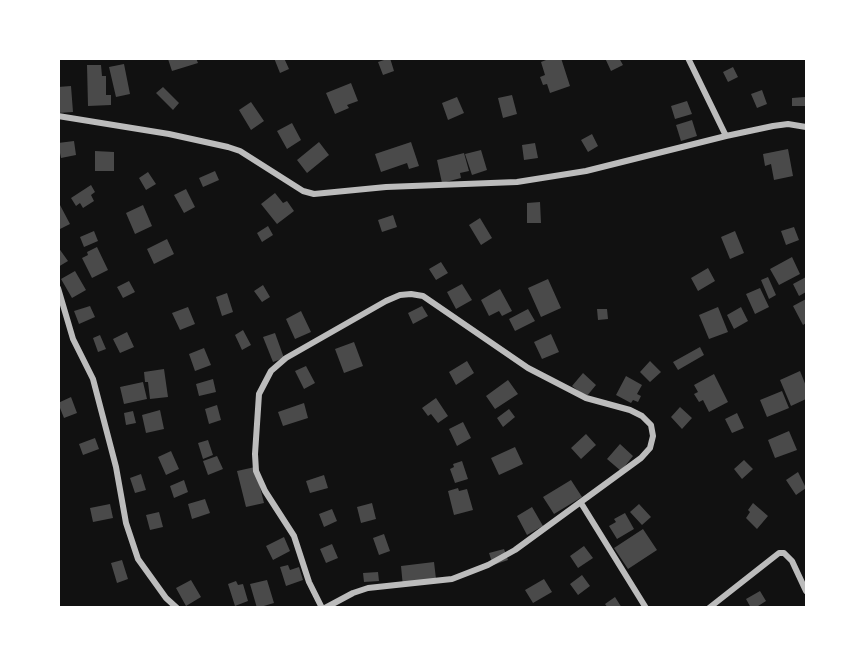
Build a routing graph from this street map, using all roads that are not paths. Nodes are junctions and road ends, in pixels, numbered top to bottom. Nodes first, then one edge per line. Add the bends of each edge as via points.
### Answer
1 (688, 58) edge
2 (58, 116) edge
3 (807, 127) edge
4 (726, 136) junction
5 (58, 288) edge
6 (581, 503) junction
7 (807, 591) edge
8 (177, 608) edge
9 (324, 608) edge
10 (646, 608) edge
11 (709, 608) edge

1 - 4 street
2 - 4 street via 228,147 314,194 517,182 586,171
3 - 4 street via 788,124
5 - 8 street via 73,339 93,379 138,559
6 - 9 street via 515,550 469,573 431,582 368,588
6 - 9 street via 650,448 651,425 636,413 586,398 528,368 423,296 411,294 386,301 286,358 271,371 259,394 256,471 294,536 309,582
6 - 10 street
7 - 11 street via 792,561 779,553

